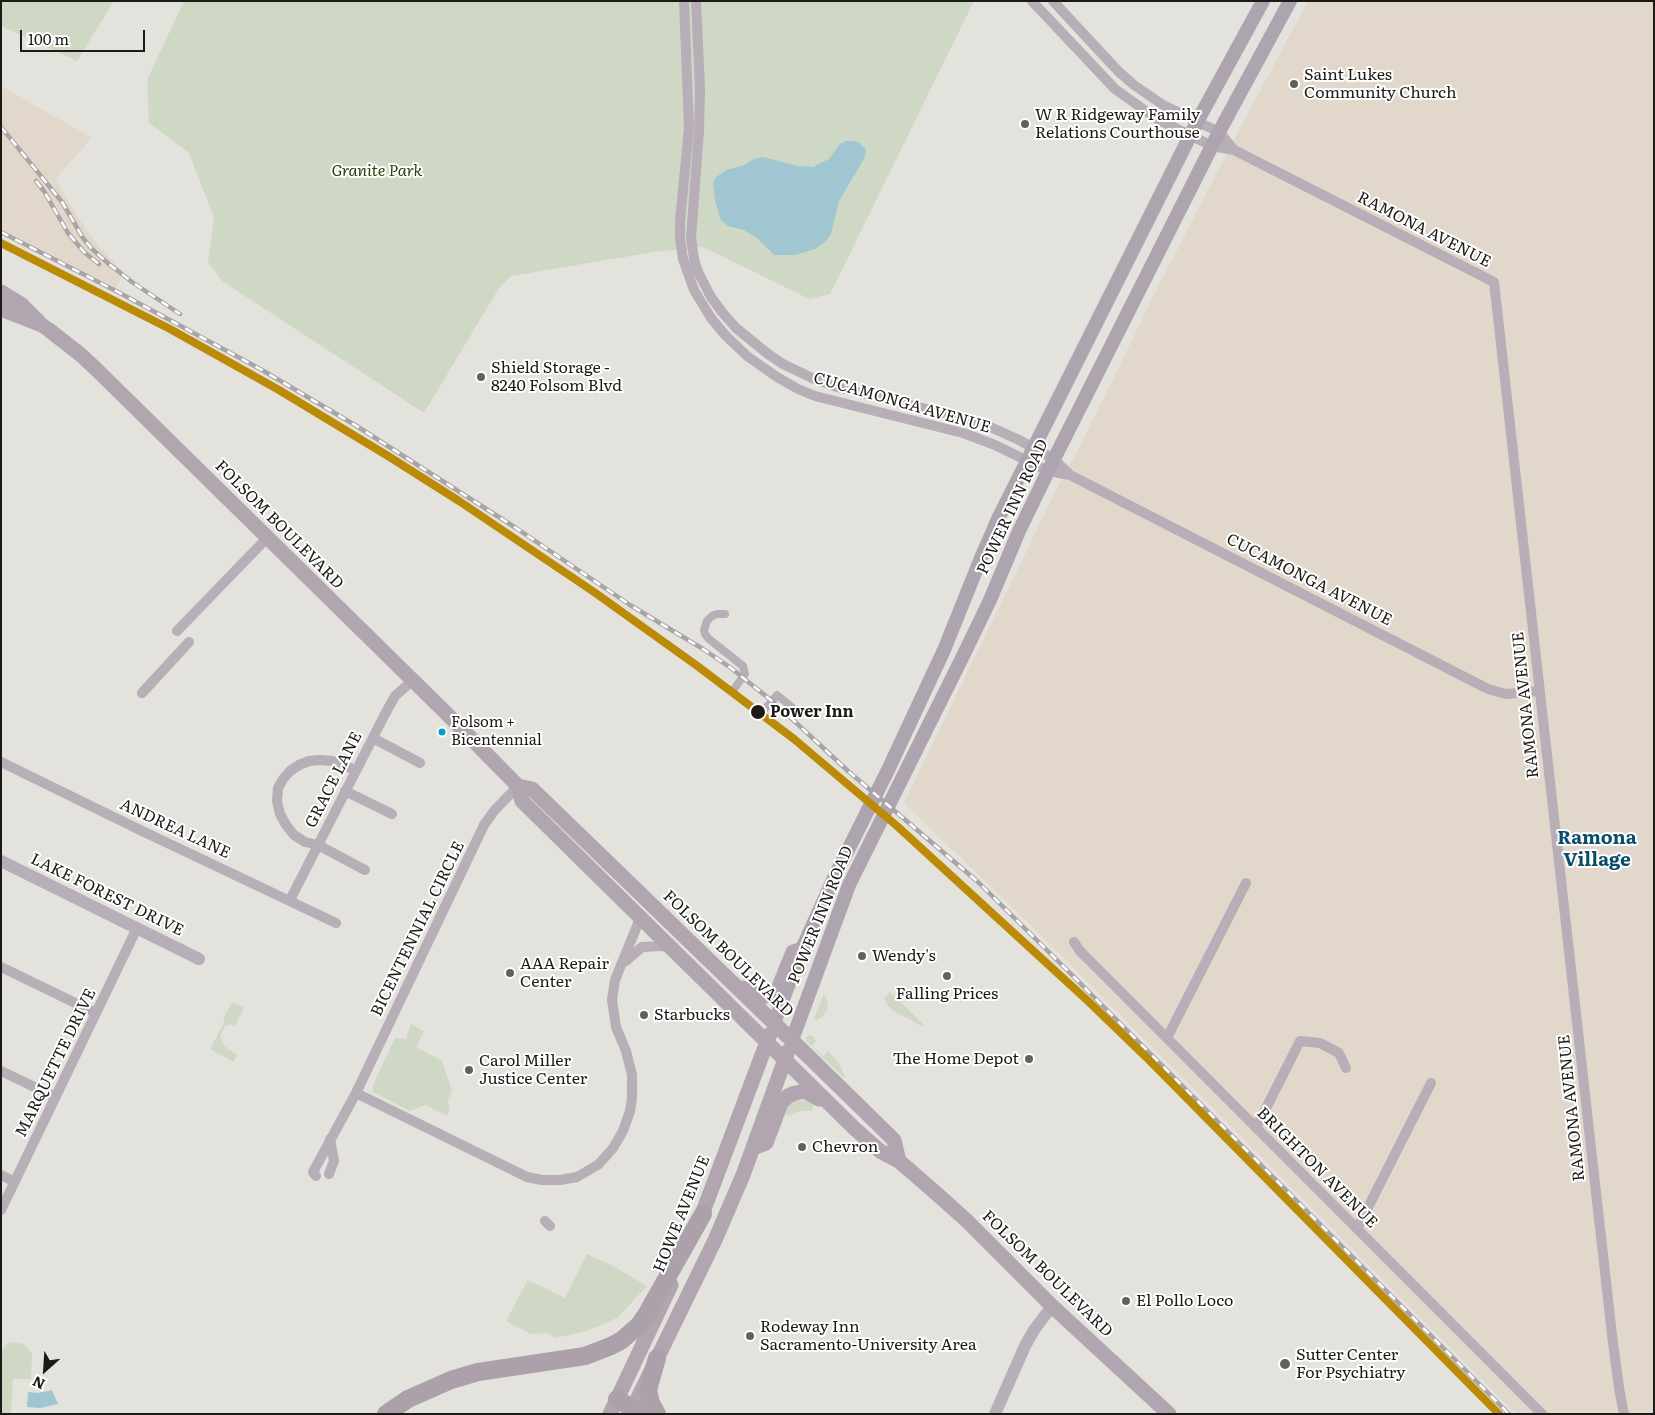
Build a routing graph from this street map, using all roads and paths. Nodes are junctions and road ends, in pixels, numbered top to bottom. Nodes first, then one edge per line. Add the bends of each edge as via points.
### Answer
1 (684, 1) edge
2 (696, 1) edge
3 (1032, 1) edge
4 (1054, 1) edge
5 (1262, 1) edge
6 (1290, 1) edge
7 (1197, 122) junction
8 (1219, 132) junction
9 (1190, 136) junction
10 (1212, 146) junction
11 (1234, 150) junction
12 (1, 292) edge
13 (1, 309) edge
14 (42, 325) junction
15 (1034, 448) junction
16 (1027, 461) junction
17 (1051, 465) junction
18 (267, 538) junction
19 (725, 614) dead end
20 (177, 631) dead end
21 (189, 642) dead end
22 (413, 680) junction
23 (734, 689) dead end
24 (1540, 691) junction
25 (142, 692) dead end
26 (792, 708) dead end
27 (764, 710) dead end
28 (373, 738) junction
29 (1, 762) edge
30 (420, 763) dead end
31 (356, 770) junction
32 (518, 786) junction
33 (346, 791) junction
34 (392, 814) dead end
35 (318, 845) junction
36 (1, 861) edge
37 (365, 870) dead end
38 (1246, 883) dead end
39 (290, 900) junction
40 (641, 916) junction
41 (336, 923) dead end
42 (137, 928) junction
43 (1074, 942) dead end
44 (673, 949) junction
45 (802, 949) junction
46 (199, 959) dead end
47 (1, 967) edge
48 (618, 969) junction
49 (731, 982) junction
50 (96, 1013) junction
51 (774, 1023) junction
52 (1166, 1038) junction
53 (792, 1040) junction
54 (767, 1042) junction
55 (785, 1059) junction
56 (1346, 1068) dead end
57 (1, 1071) edge
58 (1431, 1083) dead end
59 (356, 1093) junction
60 (56, 1097) junction
61 (831, 1105) junction
62 (1256, 1128) junction
63 (330, 1139) junction
64 (753, 1148) junction
65 (899, 1161) junction
66 (318, 1163) junction
67 (1, 1176) edge
68 (316, 1176) dead end
69 (15, 1182) junction
70 (1, 1210) edge
71 (703, 1214) junction
72 (1357, 1229) junction
73 (1052, 1306) junction
74 (657, 1358) junction
75 (613, 1407) edge
76 (634, 1412) edge
77 (386, 1414) edge
78 (657, 1414) edge
79 (995, 1414) edge
80 (1169, 1414) edge
81 (1542, 1414) edge
82 (1624, 1414) edge

1 - 16 street, CUCAMONGA AVENUE via 688,128 680,239 689,278 711,318 747,356 798,389 962,433
2 - 15 street, CUCAMONGA AVENUE via 700,89 691,238 694,259 711,297 736,328 756,345 783,364 812,378 967,418
3 - 9 street, RAMONA AVENUE via 1114,89 1157,119
4 - 7 street, RAMONA AVENUE via 1134,85 1163,105
5 - 7 main road, POWER INN ROAD
6 - 8 main road, POWER INN ROAD
7 - 8 street, RAMONA AVENUE
7 - 9 main road, POWER INN ROAD
8 - 10 main road, POWER INN ROAD
8 - 11 street, RAMONA AVENUE
9 - 10 street, RAMONA AVENUE
9 - 15 main road, POWER INN ROAD
10 - 11 street, RAMONA AVENUE
10 - 17 main road, POWER INN ROAD
11 - 24 street, RAMONA AVENUE via 1494,282
12 - 14 main road via 22,305
13 - 14 main road, FOLSOM BOULEVARD
14 - 18 main road, FOLSOM BOULEVARD via 98,370
15 - 16 main road, POWER INN ROAD
15 - 17 street, CUCAMONGA AVENUE
16 - 17 street, CUCAMONGA AVENUE
16 - 45 main road, POWER INN ROAD via 981,558 944,650
17 - 24 street, CUCAMONGA AVENUE via 1488,688 1506,694
17 - 53 main road, POWER INN ROAD via 990,600 849,884
18 - 20 street
18 - 22 main road, FOLSOM BOULEVARD
19 - 23 street via 712,616 704,630 709,639 743,666 745,674
21 - 25 street
22 - 28 street, GRACE LANE via 396,696
22 - 32 main road, FOLSOM BOULEVARD
24 - 82 street, RAMONA AVENUE via 1612,1335
26 - 27 street via 777,695
28 - 30 street
28 - 31 street, GRACE LANE
29 - 39 street, ANDREA LANE
31 - 33 street, GRACE LANE
31 - 35 street via 332,761 309,761 294,768 278,788 277,801 286,825 305,842
32 - 40 main road, FOLSOM BOULEVARD via 522,801
32 - 49 main road, FOLSOM BOULEVARD via 532,789
32 - 59 street, BICENTENNIAL CIRCLE via 484,825
33 - 34 street
33 - 35 street, GRACE LANE
35 - 37 street
35 - 39 street, GRACE LANE
36 - 42 street, LAKE FOREST DRIVE
38 - 52 street
39 - 41 street, ANDREA LANE
40 - 44 main road, FOLSOM BOULEVARD
40 - 48 street
42 - 46 street, LAKE FOREST DRIVE
42 - 50 street, MARQUETTE DRIVE
43 - 52 street, BRIGHTON AVENUE
44 - 48 street via 642,947
44 - 54 main road, FOLSOM BOULEVARD
45 - 49 main road via 793,952 778,988 770,995 760,996
45 - 51 main road, POWER INN ROAD
47 - 50 street
48 - 59 street via 612,993 612,1012 630,1065 632,1099 627,1122 608,1155 577,1176 560,1180 527,1177
49 - 51 main road, FOLSOM BOULEVARD
50 - 60 street, MARQUETTE DRIVE
51 - 53 main road, FOLSOM BOULEVARD
51 - 54 main road, HOWE AVENUE
52 - 62 street, BRIGHTON AVENUE
53 - 55 main road
53 - 65 main road, FOLSOM BOULEVARD via 894,1140
54 - 55 main road, FOLSOM BOULEVARD
54 - 71 main road, HOWE AVENUE
55 - 61 main road, FOLSOM BOULEVARD
55 - 64 main road
56 - 62 street via 1339,1053 1320,1043 1300,1042
57 - 60 street
58 - 72 street
59 - 63 street, BICENTENNIAL CIRCLE
60 - 69 street, MARQUETTE DRIVE
61 - 64 main road via 805,1091 788,1096 766,1143
61 - 65 main road, FOLSOM BOULEVARD via 880,1151
62 - 72 street, BRIGHTON AVENUE
63 - 66 street, BICENTENNIAL CIRCLE
63 - 66 street via 334,1161 330,1171
64 - 74 main road via 716,1240
65 - 73 main road, FOLSOM BOULEVARD via 966,1220
66 - 68 street, BICENTENNIAL CIRCLE via 314,1172
67 - 69 street
69 - 70 street, MARQUETTE DRIVE
71 - 75 main road, HOWE AVENUE
71 - 77 highway via 646,1315 622,1340 585,1356 478,1372 450,1380 408,1399
72 - 81 street, BRIGHTON AVENUE
73 - 79 street via 1025,1346
73 - 80 main road, FOLSOM BOULEVARD
74 - 76 main road
74 - 78 highway via 648,1390
75 - 76 highway

